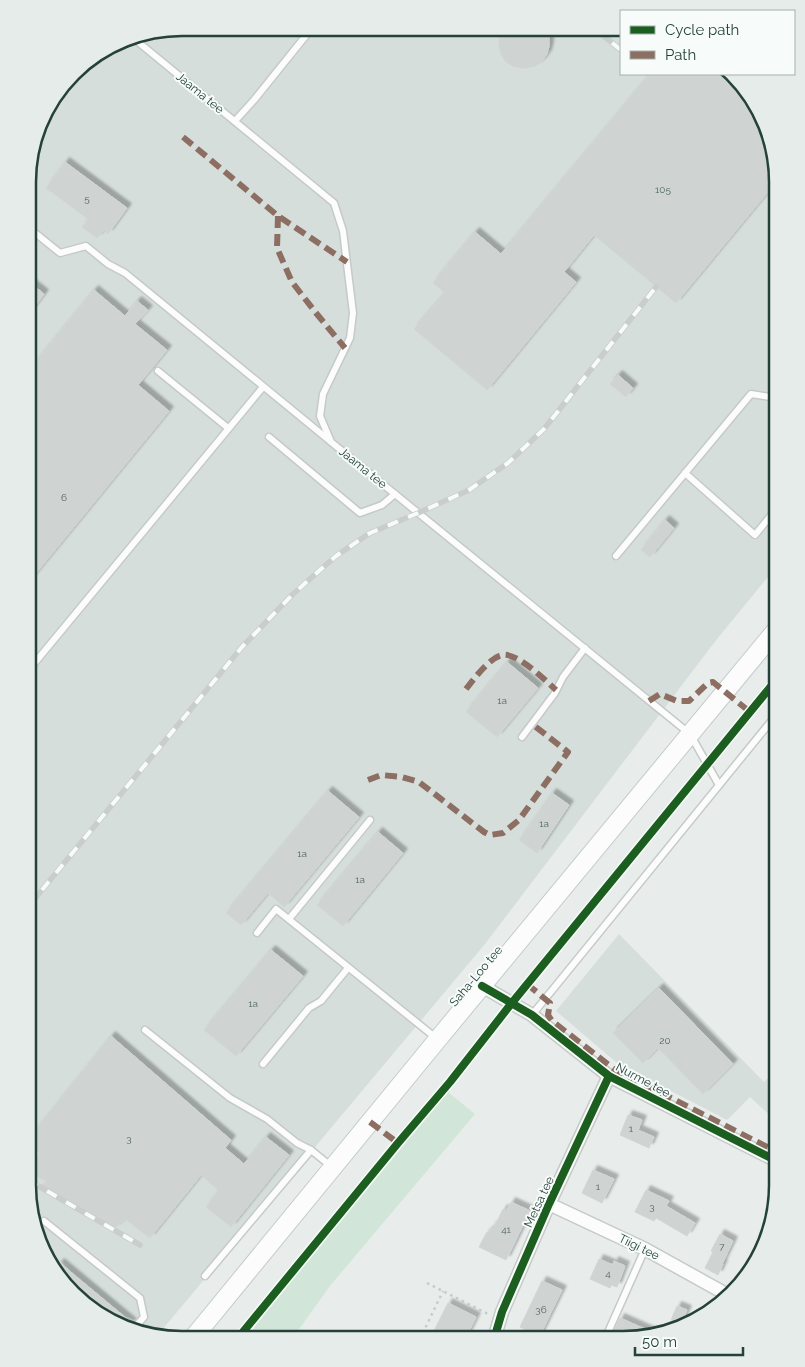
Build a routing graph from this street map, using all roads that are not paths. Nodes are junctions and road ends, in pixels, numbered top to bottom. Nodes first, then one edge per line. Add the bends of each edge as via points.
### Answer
1 (306, 36) edge
2 (139, 43) edge
3 (235, 121) junction
4 (36, 234) edge
5 (158, 371) dead end
6 (263, 387) junction
7 (769, 397) edge
8 (228, 428) junction
9 (269, 437) dead end
10 (331, 442) junction
11 (685, 474) junction
12 (395, 494) junction
13 (769, 518) edge
14 (616, 556) dead end
15 (769, 639) edge
16 (585, 648) junction
17 (36, 661) edge
18 (768, 724) edge
19 (690, 734) junction
20 (522, 737) dead end
21 (719, 785) junction
22 (370, 820) dead end
23 (289, 919) junction
24 (256, 933) dead end
25 (348, 968) junction
26 (482, 986) junction
27 (532, 1015) junction
28 (145, 1030) dead end
29 (438, 1039) junction
30 (263, 1064) dead end
31 (610, 1076) junction
32 (311, 1150) junction
33 (768, 1157) edge
34 (333, 1168) junction
35 (549, 1204) junction
36 (44, 1221) dead end
37 (645, 1249) junction
38 (205, 1276) dead end
39 (722, 1292) edge
40 (138, 1324) edge
41 (199, 1331) edge
42 (496, 1331) edge
43 (609, 1331) edge

1 - 3 lane
2 - 3 lane, Jaama tee
3 - 10 lane, Jaama tee via 334,203 343,231 353,313 350,338 323,394 320,416
4 - 6 lane via 60,253 86,246 125,273
5 - 8 lane
6 - 8 lane
6 - 10 lane
7 - 11 lane via 751,394
8 - 17 lane
9 - 12 lane via 360,513 382,506
10 - 12 lane, Jaama tee
11 - 13 lane via 756,534
11 - 14 lane
12 - 16 lane, Jaama tee
15 - 19 main road, Saha-Loo tee
16 - 19 lane, Jaama tee
16 - 20 lane
18 - 21 lane
19 - 21 lane
19 - 26 main road, Saha-Loo tee
21 - 27 lane
22 - 23 lane
23 - 24 lane via 276,909
23 - 25 lane
25 - 29 lane
25 - 30 lane via 321,1001 309,1008
26 - 27 street, Nurme tee
26 - 29 main road, Saha-Loo tee
27 - 31 street, Nurme tee
28 - 32 lane via 230,1098
29 - 34 main road, Saha-Loo tee
31 - 33 street, Nurme tee
31 - 35 street, Metsa tee
32 - 34 lane
32 - 38 lane
34 - 41 main road, Saha-Loo tee
35 - 37 street, Tiigi tee
35 - 42 street, Metsa tee
36 - 40 lane via 140,1298 144,1317
37 - 39 street, Tiigi tee
37 - 43 lane

